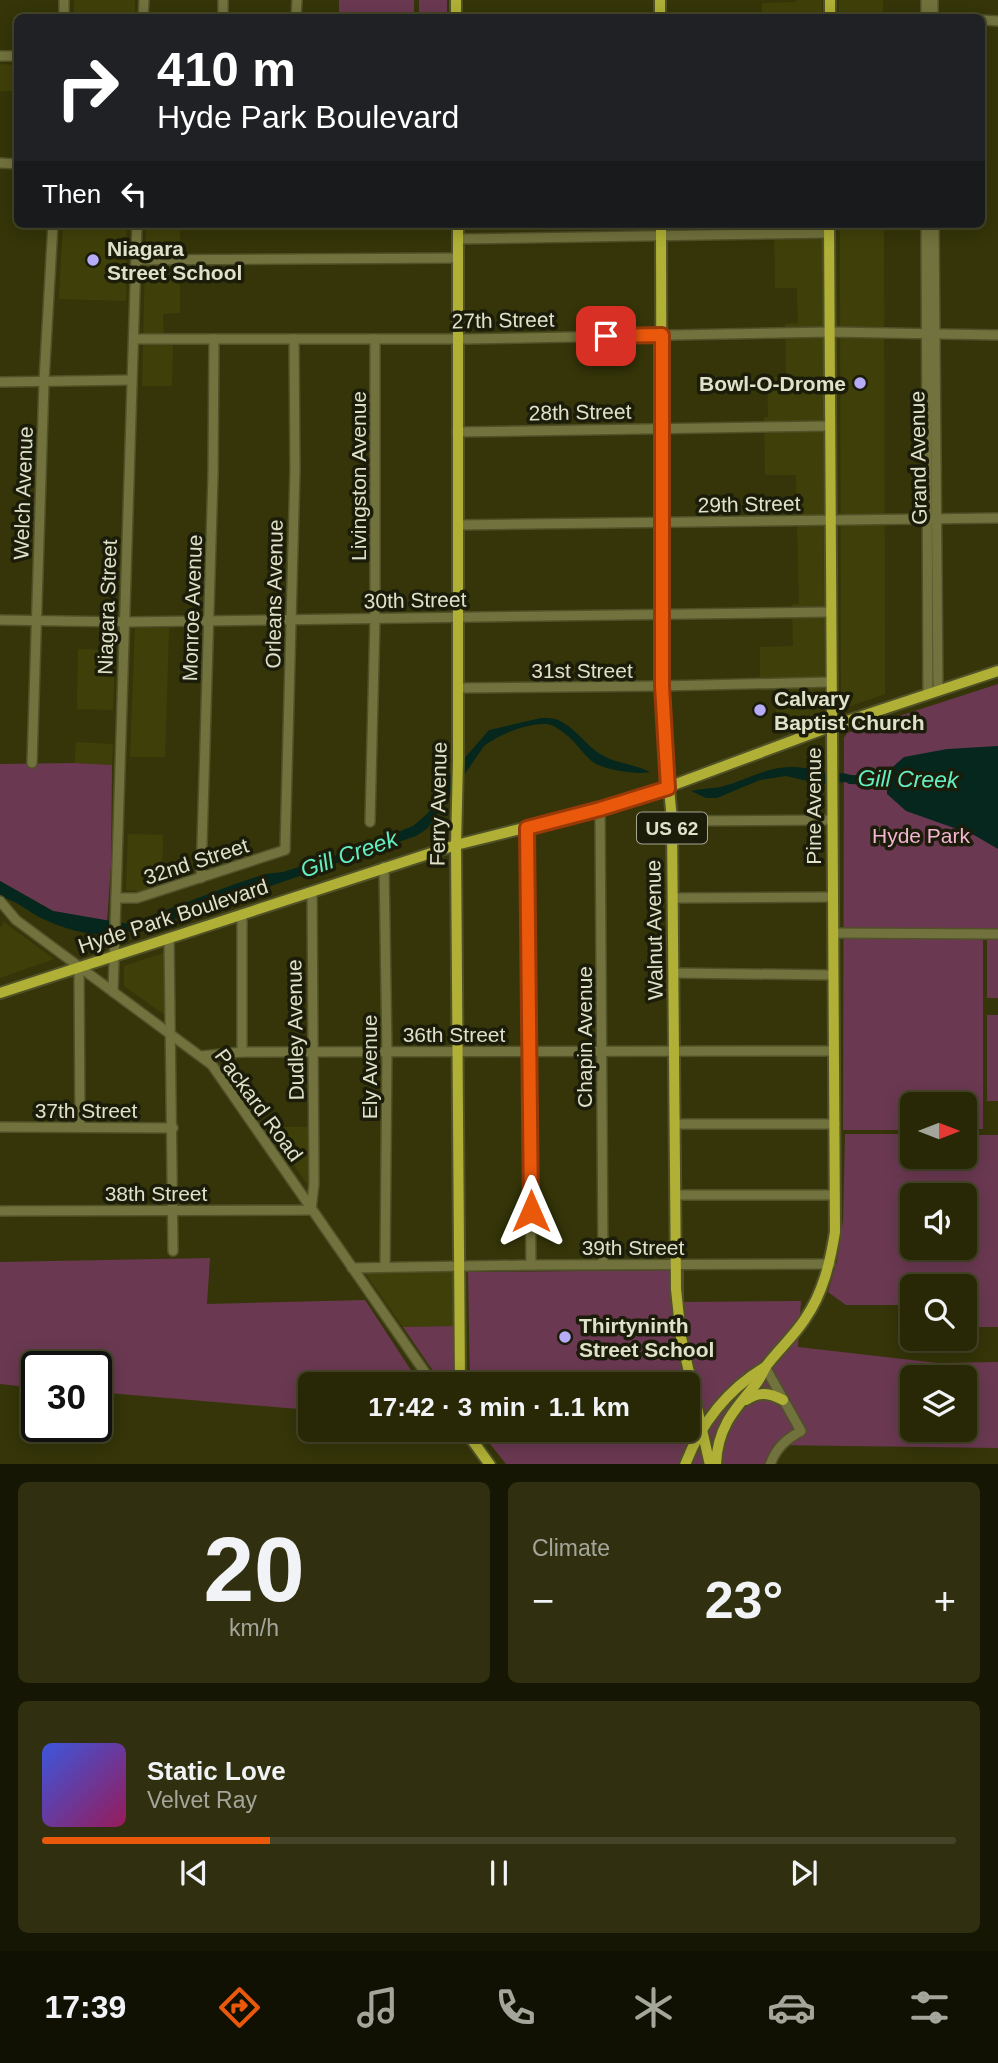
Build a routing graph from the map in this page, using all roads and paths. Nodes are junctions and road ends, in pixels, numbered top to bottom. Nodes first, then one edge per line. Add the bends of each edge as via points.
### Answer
1 (53, 228) edge
2 (137, 228) edge
3 (458, 228) edge
4 (661, 228) edge
5 (926, 228) edge
6 (934, 228) edge
7 (829, 229) edge
8 (661, 236) junction
9 (458, 239) junction
10 (458, 258) junction
11 (136, 260) junction
12 (831, 332) junction
13 (662, 335) junction
14 (930, 335) junction
15 (998, 335) edge
16 (134, 339) junction
17 (214, 339) junction
18 (294, 339) junction
19 (375, 339) junction
20 (458, 339) junction
21 (132, 380) junction
22 (44, 381) junction
23 (0, 382) edge
24 (830, 426) junction
25 (663, 428) junction
26 (457, 432) junction
27 (931, 518) junction
28 (998, 518) edge
29 (831, 520) junction
30 (662, 522) junction
31 (458, 525) junction
32 (831, 612) junction
33 (662, 614) junction
34 (458, 617) junction
35 (375, 618) junction
36 (0, 620) edge
37 (292, 620) junction
38 (37, 621) junction
39 (208, 621) junction
40 (124, 622) junction
41 (998, 671) edge
42 (831, 682) junction
43 (662, 686) junction
44 (458, 688) junction
45 (933, 692) junction
46 (832, 726) junction
47 (32, 763) dead end
48 (668, 788) junction
49 (600, 809) junction
50 (833, 820) junction
51 (672, 821) junction
52 (370, 822) dead end
53 (527, 828) junction
54 (456, 845) junction
55 (285, 850) joint
56 (384, 867) junction
57 (201, 878) junction
58 (312, 892) junction
59 (833, 897) junction
60 (116, 898) junction
61 (674, 898) junction
62 (1, 907) edge
63 (242, 914) junction
64 (833, 933) junction
65 (998, 934) edge
66 (169, 938) junction
67 (114, 955) junction
68 (79, 967) junction
69 (674, 973) junction
70 (833, 975) junction
71 (113, 992) junction
72 (0, 993) edge
73 (171, 1034) junction
74 (459, 1051) junction
75 (530, 1051) junction
76 (602, 1051) junction
77 (675, 1051) junction
78 (833, 1051) junction
79 (242, 1052) junction
80 (387, 1052) junction
81 (313, 1053) junction
82 (201, 1056) junction
83 (676, 1124) junction
84 (835, 1124) junction
85 (0, 1127) edge
86 (80, 1127) junction
87 (173, 1128) junction
88 (676, 1195) junction
89 (835, 1195) junction
90 (173, 1210) junction
91 (311, 1210) junction
92 (0, 1211) edge
93 (173, 1251) dead end
94 (603, 1264) junction
95 (675, 1264) junction
96 (830, 1264) junction
97 (460, 1265) junction
98 (531, 1265) junction
99 (385, 1266) junction
100 (352, 1268) junction
101 (765, 1367) junction
102 (425, 1372) edge
103 (460, 1372) edge
104 (783, 1400) junction
105 (731, 1413) junction
106 (701, 1430) junction
107 (474, 1442) edge
108 (489, 1464) edge
109 (685, 1464) edge
110 (710, 1464) edge
111 (716, 1464) edge
112 (770, 1464) edge

1 - 22 street, Welch Avenue
2 - 11 street, Niagara Street
3 - 9 main road, Ferry Avenue
4 - 8 main road, Walnut Avenue / US 62
5 - 14 street
6 - 14 street, Grand Avenue
7 - 8 street
7 - 12 main road, Pine Avenue
8 - 9 street
8 - 13 main road, Walnut Avenue / US 62
9 - 10 main road, Ferry Avenue
10 - 11 street
10 - 20 main road, Ferry Avenue
11 - 16 street, Niagara Street
12 - 13 street, 27th Street
12 - 14 street, 27th Street
12 - 24 main road, Pine Avenue
13 - 20 street, 27th Street
13 - 25 main road, Walnut Avenue / US 62
14 - 15 street, 27th Street
14 - 27 street, Grand Avenue
16 - 17 street, 27th Street
16 - 21 street, Niagara Street
17 - 18 street, 27th Street
17 - 39 street, Monroe Avenue
18 - 19 street, 27th Street
18 - 37 street, Orleans Avenue
19 - 20 street, 27th Street
19 - 35 street, Livingston Avenue
20 - 26 main road, Ferry Avenue
21 - 22 street
21 - 40 street, Niagara Street
22 - 23 street
22 - 38 street, Welch Avenue
24 - 25 street, 28th Street
24 - 29 main road, Pine Avenue
25 - 26 street, 28th Street
25 - 30 main road, Walnut Avenue / US 62
26 - 31 main road, Ferry Avenue
27 - 28 street, 29th Street
27 - 29 street, 29th Street
27 - 45 street, Grand Avenue
29 - 30 street, 29th Street
29 - 32 main road, Pine Avenue
30 - 31 street, 29th Street
30 - 33 main road, Walnut Avenue / US 62
31 - 34 main road, Ferry Avenue
32 - 33 street, 30th Street
32 - 42 main road, Pine Avenue
33 - 34 street, 30th Street
33 - 43 main road, Walnut Avenue / US 62
34 - 35 street, 30th Street
34 - 44 main road, Ferry Avenue
35 - 37 street, 30th Street
35 - 52 street, Livingston Avenue
36 - 38 street, 30th Street
37 - 39 street, 30th Street
37 - 55 street, Orleans Avenue
38 - 40 street, 30th Street
38 - 47 street, Welch Avenue
39 - 40 street, 30th Street
39 - 57 street, Monroe Avenue
40 - 60 street, Niagara Street
41 - 45 main road, Hyde Park Boulevard
42 - 43 street, 31st Street
42 - 46 main road, Pine Avenue
43 - 44 street, 31st Street
43 - 48 main road, Walnut Avenue / US 62
44 - 54 main road, Ferry Avenue
45 - 46 main road, Hyde Park Boulevard
46 - 48 main road, Hyde Park Boulevard
46 - 50 main road, Pine Avenue
48 - 49 main road, Hyde Park Boulevard
48 - 51 main road, Walnut Avenue / US 62
49 - 53 main road, Hyde Park Boulevard
49 - 76 street, Chapin Avenue
50 - 51 street
50 - 59 main road, Pine Avenue
51 - 61 main road, Walnut Avenue / US 62
53 - 54 main road, Hyde Park Boulevard
53 - 75 street
54 - 56 main road, Hyde Park Boulevard
54 - 74 main road, Ferry Avenue
55 - 57 street, 32nd Street
56 - 58 main road, Hyde Park Boulevard
56 - 80 street, Ely Avenue
57 - 60 street, 32nd Street via 136,898
58 - 63 main road, Hyde Park Boulevard
58 - 81 street, Dudley Avenue
59 - 61 street
59 - 64 main road, Pine Avenue
60 - 67 street, Niagara Street
61 - 69 main road, Walnut Avenue / US 62
62 - 68 street, Packard Road
63 - 66 main road, Hyde Park Boulevard
63 - 79 street
64 - 65 street
64 - 70 main road, Pine Avenue
66 - 67 main road, Hyde Park Boulevard
66 - 73 street
67 - 68 main road, Hyde Park Boulevard
67 - 71 street, Niagara Street
68 - 71 street, Packard Road
68 - 72 main road, Hyde Park Boulevard
68 - 86 street
69 - 70 street
69 - 77 main road, Walnut Avenue / US 62
70 - 78 main road, Pine Avenue
71 - 73 street, Packard Road
73 - 82 street, Packard Road
73 - 87 street
74 - 75 street, 36th Street
74 - 80 street, 36th Street
74 - 97 main road, Ferry Avenue
75 - 76 street, 36th Street
75 - 98 street
76 - 77 street, 36th Street
76 - 94 street, Chapin Avenue
77 - 78 street, 36th Street
77 - 83 main road, Walnut Avenue / US 62
78 - 84 main road, Pine Avenue
79 - 81 street, 36th Street
79 - 82 street, 36th Street
80 - 81 street, 36th Street
80 - 99 street, Ely Avenue
81 - 91 street, Dudley Avenue
82 - 91 street, Packard Road via 212,1065
83 - 84 street
83 - 88 main road, Walnut Avenue / US 62
84 - 89 main road, Pine Avenue
85 - 86 street, 37th Street
86 - 87 street, 37th Street
87 - 90 street
88 - 89 street
88 - 95 main road, Walnut Avenue / US 62
89 - 96 main road, Pine Avenue
90 - 91 street, 38th Street
90 - 92 street, 38th Street
90 - 93 street
91 - 100 street, Packard Road
94 - 95 street, 39th Street
94 - 98 street, 39th Street
95 - 96 street, 39th Street
95 - 106 main road, Walnut Avenue / US 62 via 678,1318
96 - 101 main road, Pine Avenue via 806,1318
97 - 98 street, 39th Street
97 - 99 street, 39th Street
97 - 103 main road, Ferry Avenue
99 - 100 street, 39th Street
100 - 102 street, Packard Road
101 - 104 street
101 - 105 main road
101 - 106 main road via 745,1380
104 - 105 main road via 755,1394
104 - 112 street via 801,1431 781,1444
105 - 111 main road
106 - 109 main road
106 - 110 main road, Walnut Avenue / US 62
107 - 108 main road

